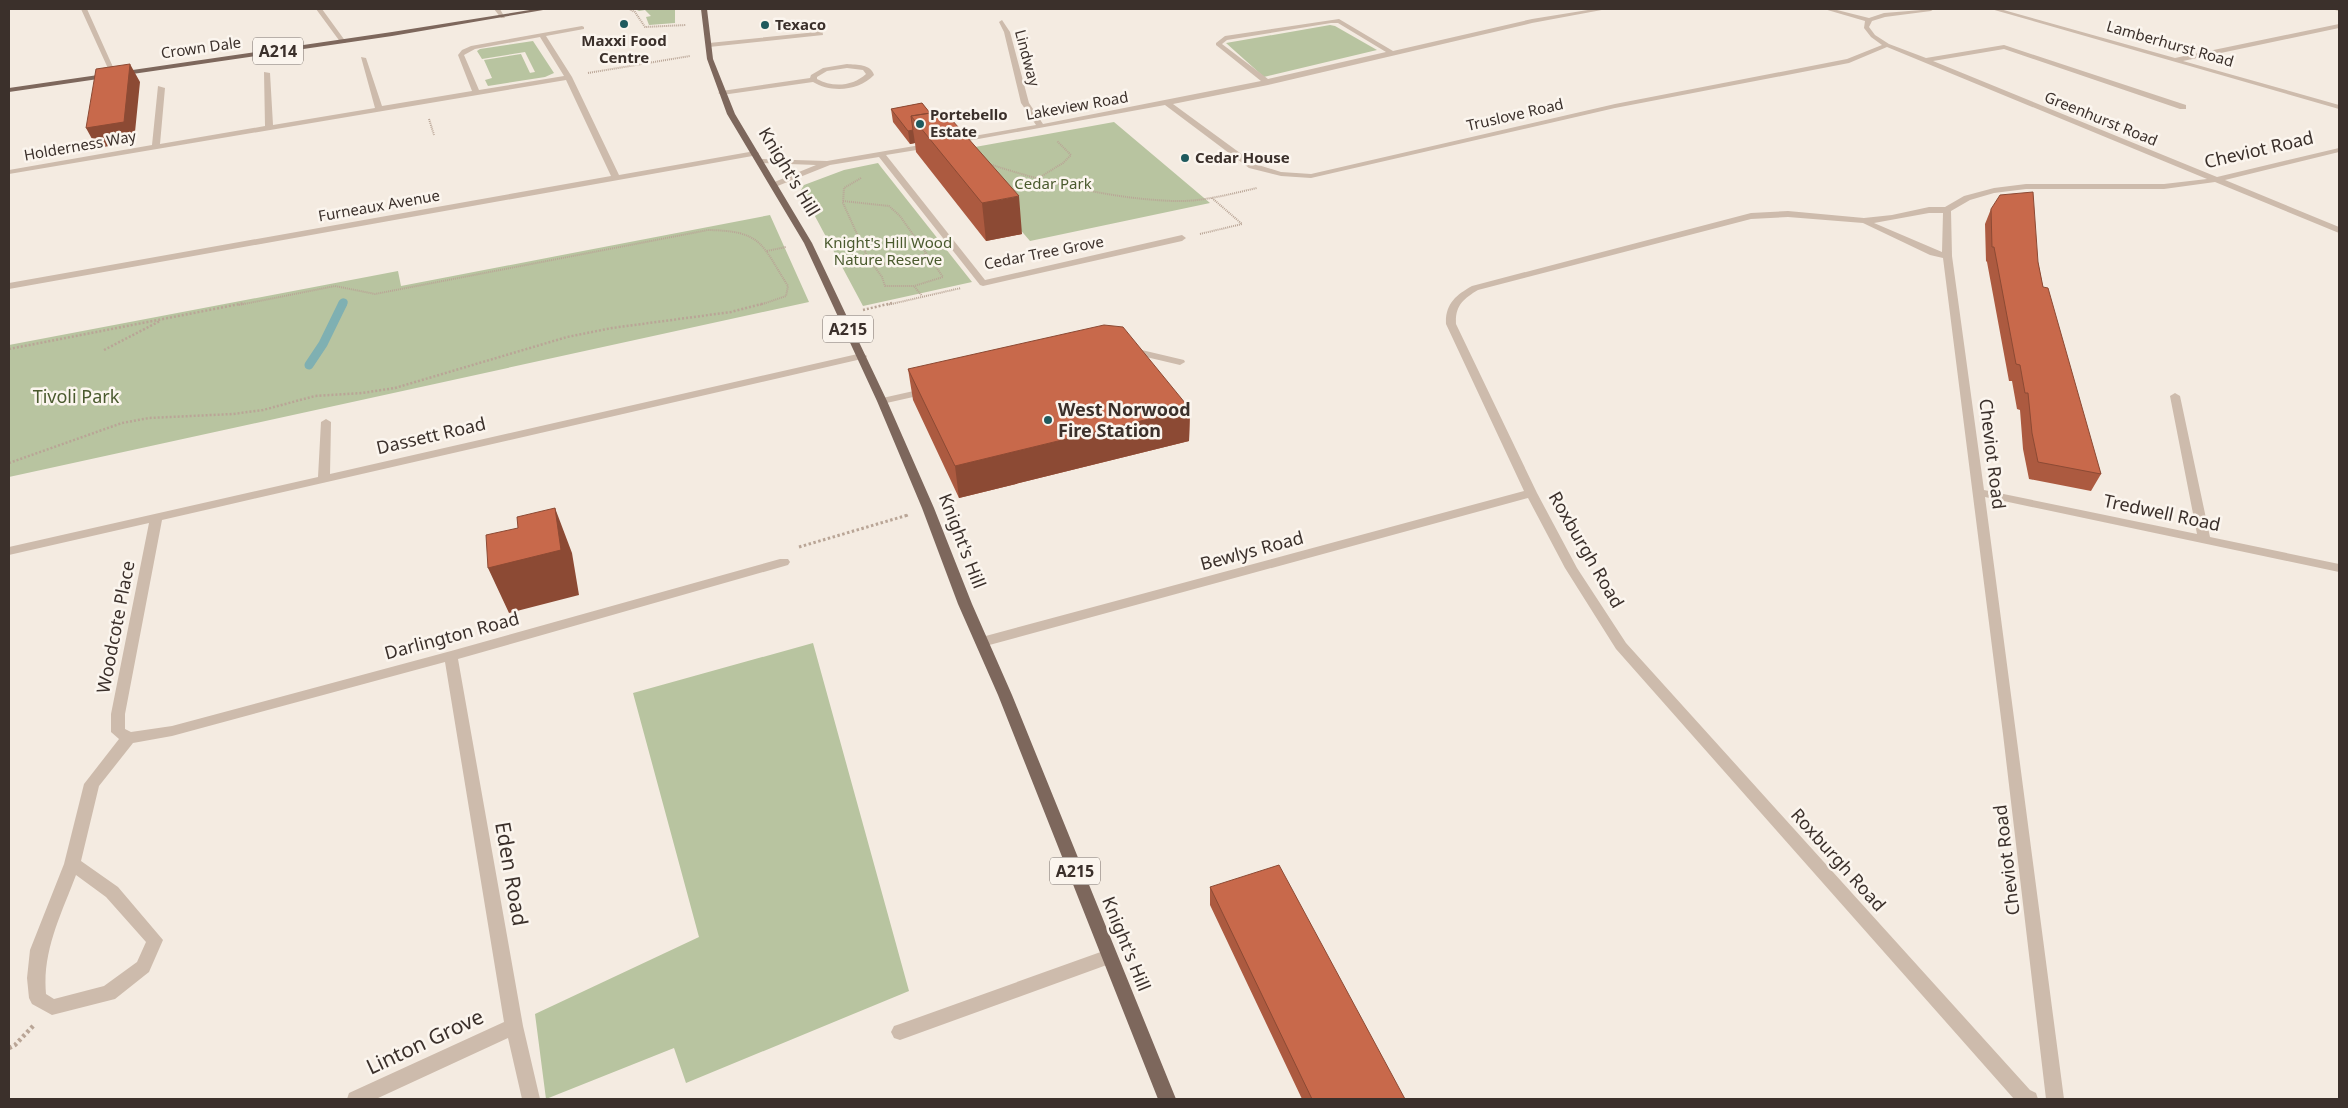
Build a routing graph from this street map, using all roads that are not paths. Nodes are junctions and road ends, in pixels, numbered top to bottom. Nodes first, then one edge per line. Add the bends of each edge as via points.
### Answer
1 (84, 9) edge
2 (319, 9) edge
3 (497, 9) edge
4 (546, 9) edge
5 (704, 9) edge
6 (1604, 9) edge
7 (1827, 9) edge
8 (1932, 9) edge
9 (1994, 9) edge
10 (503, 17) junction
11 (1869, 20) junction
12 (1002, 22) dead end
13 (818, 23) dead end
14 (2339, 26) edge
15 (582, 28) dead end
16 (542, 35) junction
17 (343, 42) junction
18 (1887, 45) junction
19 (709, 49) junction
20 (1392, 53) junction
21 (363, 58) dead end
22 (1923, 60) junction
23 (2177, 60) junction
24 (266, 73) dead end
25 (115, 75) junction
26 (568, 77) junction
27 (814, 80) junction
28 (1268, 83) junction
29 (160, 88) dead end
30 (9, 90) edge
31 (476, 92) junction
32 (722, 93) junction
33 (1167, 103) junction
34 (2183, 107) dead end
35 (2339, 107) edge
36 (379, 108) junction
37 (1040, 126) junction
38 (269, 127) junction
39 (156, 147) junction
40 (2339, 150) edge
41 (881, 154) junction
42 (757, 157) junction
43 (828, 163) junction
44 (9, 172) edge
45 (616, 178) junction
46 (2214, 180) junction
47 (775, 185) junction
48 (1947, 210) junction
49 (1864, 221) junction
50 (2339, 230) edge
51 (1182, 238) road end
52 (1947, 256) junction
53 (9, 286) edge
54 (1118, 347) edge
55 (862, 356) junction
56 (1180, 362) dead end
57 (938, 389) edge
58 (2174, 396) dead end
59 (882, 401) junction
60 (326, 422) dead end
61 (324, 479) junction
62 (1978, 492) junction
63 (1531, 493) junction
64 (156, 518) junction
65 (2204, 540) junction
66 (9, 551) edge
67 (784, 562) road end
68 (2339, 568) edge
69 (982, 642) junction
70 (451, 656) junction
71 (129, 738) junction
72 (72, 864) junction
73 (1109, 957) junction
74 (514, 1026) junction
75 (900, 1032) dead end
76 (356, 1099) edge
77 (532, 1099) edge
78 (1168, 1099) edge
79 (2028, 1099) edge
80 (2055, 1099) edge

1 - 25 street
2 - 17 street
3 - 10 street
4 - 10 main road, Crown Dale / A214
5 - 19 main road, Knight's Hill / A215
6 - 20 street, Lakeview Road via 1532,21
7 - 11 street
8 - 11 street
9 - 23 street, Lamberhurst Road
10 - 17 main road, Crown Dale / A214
11 - 18 street, Greenhurst Road via 1866,26 1870,32
12 - 37 street, Lindway via 1025,103
13 - 19 street via 821,34
14 - 23 street
15 - 16 street
16 - 26 street
16 - 31 street via 464,51 461,55
17 - 25 main road, Crown Dale / A214
18 - 22 street, Greenhurst Road
18 - 33 street, Truslove Road via 1849,60 1615,106 1311,176 1287,176 1252,166
19 - 32 main road, Knight's Hill / A215
20 - 28 street, Lakeview Road
20 - 28 street via 1339,21 1225,38 1218,44
21 - 36 street
22 - 34 street via 2004,47
22 - 46 street, Greenhurst Road
23 - 35 street, Lamberhurst Road
24 - 38 street
25 - 30 main road, Crown Dale / A214
26 - 31 street, Holderness Way
26 - 45 street
27 - 27 street via 813,76 818,72 841,66 865,68 870,72 870,76 859,83 848,85 826,86
27 - 32 street
28 - 33 street, Lakeview Road
29 - 39 street, Holderness Way
31 - 36 street, Holderness Way
32 - 42 main road, Knight's Hill / A215
33 - 37 street, Lakeview Road
36 - 38 street, Holderness Way
37 - 41 street, Lakeview Road
38 - 39 street, Holderness Way
39 - 44 street, Holderness Way
40 - 46 street, Cheviot Road
41 - 43 street, Lakeview Road
41 - 51 street, Cedar Tree Grove via 983,283
42 - 43 street, Furneaux Avenue
42 - 45 street, Furneaux Avenue
42 - 47 main road, Knight's Hill / A215
43 - 47 street, Lakeview Road
45 - 53 street, Furneaux Avenue
46 - 48 street, Cheviot Road via 2154,188 2052,185 2013,188 1973,196
46 - 50 street, Greenhurst Road
47 - 55 main road, Knight's Hill / A215 via 808,243
48 - 49 street, Roxburgh Road
48 - 52 street, Cheviot Road
49 - 52 street, Roxburgh Road via 1933,253
49 - 63 street, Roxburgh Road via 1788,214 1751,216 1505,279 1475,288 1459,297 1452,306 1452,324
52 - 62 street, Cheviot Road
54 - 56 street
55 - 59 main road, Knight's Hill / A215
55 - 61 street, Dassett Road
57 - 59 street
58 - 65 street
59 - 69 main road, Knight's Hill / A215
60 - 61 street
61 - 64 street, Dassett Road
62 - 65 street, Tredwell Road
62 - 80 street, Cheviot Road
63 - 69 street, Bewlys Road
63 - 79 street, Roxburgh Road via 1571,568 1620,646
64 - 66 street, Dassett Road
64 - 71 street, Woodcote Place via 118,714 118,732
65 - 68 street, Tredwell Road
67 - 70 street, Darlington Road
69 - 73 main road, Knight's Hill / A215
70 - 71 street, Darlington Road via 172,731
70 - 74 street, Eden Road
71 - 72 street via 92,784
72 - 72 street via 112,892 155,940 144,967 109,993 52,1007 38,998 39,950
73 - 75 street
73 - 78 main road, Knight's Hill / A215
74 - 76 street, Linton Grove
74 - 77 street, Eden Road

